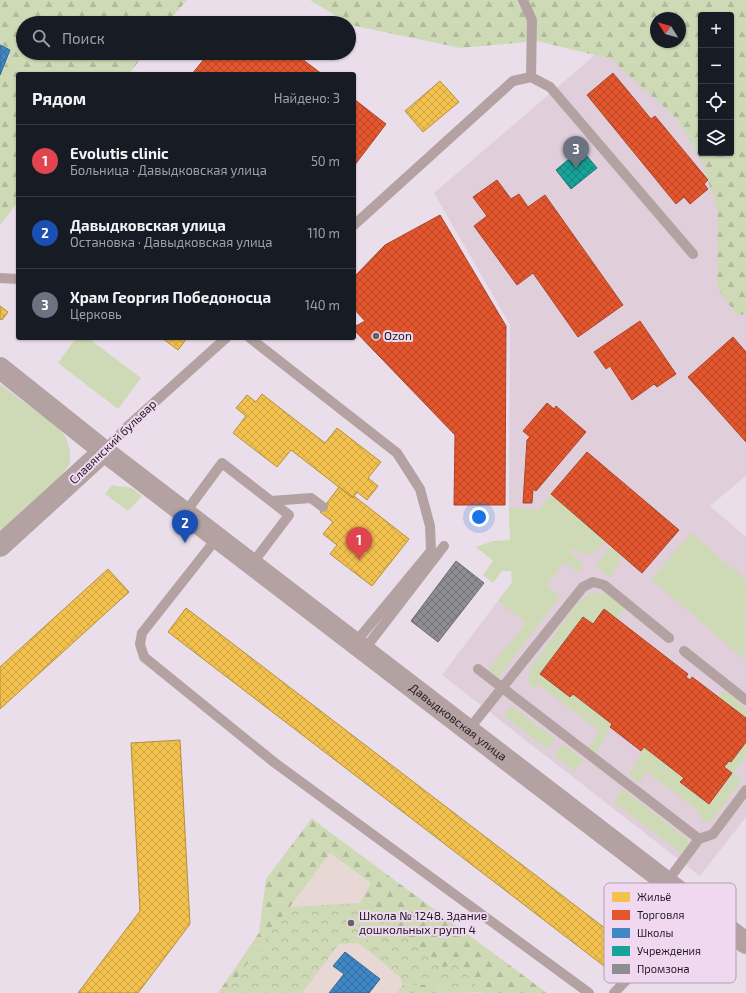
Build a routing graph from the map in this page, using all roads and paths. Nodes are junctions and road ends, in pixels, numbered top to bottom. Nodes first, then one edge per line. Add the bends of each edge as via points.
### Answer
1 (523, 0) edge
2 (531, 76) junction
3 (356, 223) edge
4 (692, 254) dead end
5 (0, 278) edge
6 (16, 280) edge
7 (224, 340) edge
8 (253, 340) edge
9 (0, 368) edge
10 (104, 451) junction
11 (271, 501) junction
12 (323, 507) dead end
13 (185, 513) junction
14 (217, 538) junction
15 (0, 546) edge
16 (444, 546) dead end
17 (252, 564) junction
18 (669, 638) dead end
19 (360, 647) junction
20 (684, 651) dead end
21 (478, 670) dead end
22 (503, 688) junction
23 (746, 700) edge
24 (469, 729) junction
25 (746, 790) edge
26 (699, 839) junction
27 (666, 883) joint
28 (736, 935) edge
29 (746, 943) edge
30 (624, 983) edge
31 (589, 993) edge
32 (614, 993) edge

1 - 2 lane via 532,20
2 - 3 lane via 513,81
2 - 4 lane via 550,87
5 - 6 lane
7 - 10 lane, Славянский бульвар via 128,426
8 - 19 lane via 397,453 420,490 430,526 431,550
9 - 10 street, Давыдковская улица
10 - 13 street, Давыдковская улица
10 - 15 street, Славянский бульвар
11 - 12 lane via 311,498
11 - 13 lane via 222,463
11 - 17 lane via 289,515
13 - 14 street, Давыдковская улица
14 - 17 street, Давыдковская улица
14 - 31 lane via 142,633 140,644 144,657 275,762
16 - 19 lane
17 - 19 street, Давыдковская улица
18 - 22 lane via 604,585 593,582 583,587
19 - 24 street, Давыдковская улица
20 - 23 lane
21 - 22 lane
22 - 24 lane
22 - 26 lane
24 - 27 street, Давыдковская улица
25 - 26 lane via 713,834
26 - 27 lane
28 - 29 street, Давыдковская улица
30 - 32 lane

